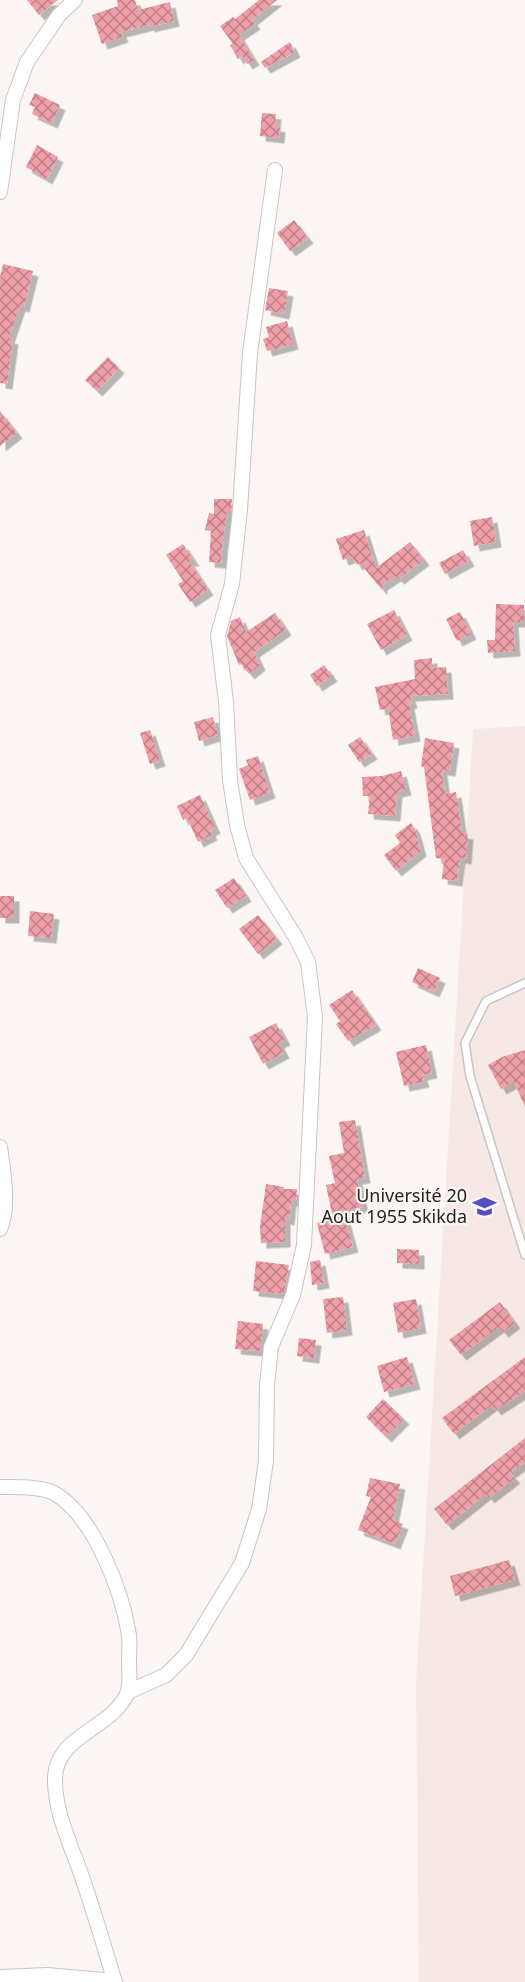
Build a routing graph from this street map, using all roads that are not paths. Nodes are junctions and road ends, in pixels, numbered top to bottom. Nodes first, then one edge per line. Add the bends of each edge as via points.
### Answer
1 (75, 0) edge
2 (275, 170) dead end
3 (0, 192) edge
4 (525, 982) edge
5 (0, 1147) edge
6 (0, 1229) edge
7 (525, 1255) edge
8 (0, 1487) edge
9 (128, 1692) junction
10 (0, 1977) edge
11 (114, 1982) edge

1 - 3 street via 59,15 27,62 13,100
2 - 9 street via 250,353 232,584 218,635 230,780 246,858 308,962 315,1017 304,1245 293,1295 272,1347 267,1384 266,1461 259,1509 242,1563 186,1654 166,1675
4 - 7 lane via 486,1001 465,1043 470,1076
5 - 6 street via 4,1180
8 - 9 street via 22,1486 53,1492 90,1530 111,1571 129,1636
9 - 11 street via 117,1710 59,1757 55,1775 56,1803
10 - 11 street via 47,1975

